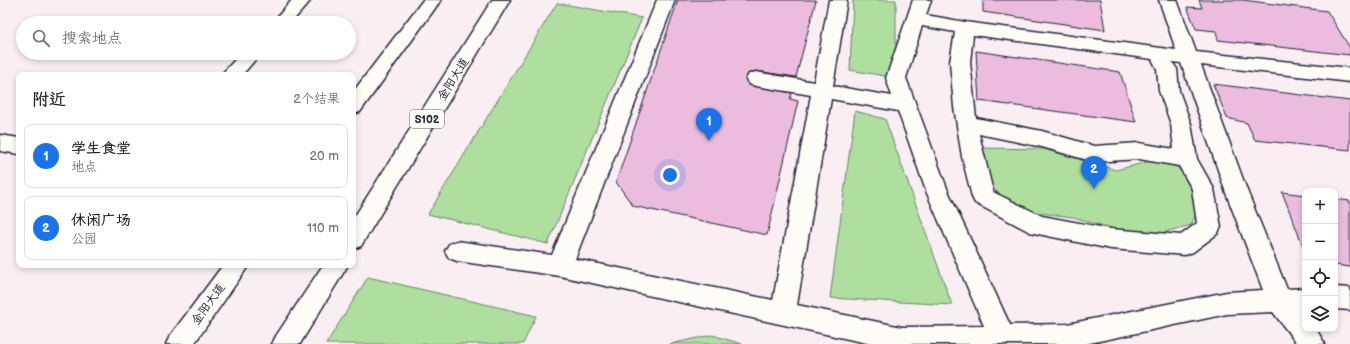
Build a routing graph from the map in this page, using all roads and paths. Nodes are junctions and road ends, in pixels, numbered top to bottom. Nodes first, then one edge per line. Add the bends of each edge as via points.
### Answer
1 (302, 0) edge
2 (432, 0) edge
3 (502, 0) edge
4 (666, 0) edge
5 (838, 0) edge
6 (1168, 0) edge
7 (918, 10) edge
8 (287, 16) edge
9 (965, 28) junction
10 (1158, 54) junction
11 (1188, 58) junction
12 (245, 60) edge
13 (234, 72) edge
14 (1350, 76) edge
15 (756, 79) dead end
16 (356, 103) edge
17 (906, 105) junction
18 (967, 124) junction
19 (0, 143) edge
20 (16, 146) edge
21 (1186, 159) junction
22 (356, 233) edge
23 (457, 251) dead end
24 (560, 266) junction
25 (235, 268) edge
26 (334, 268) edge
27 (1338, 298) edge
28 (1302, 299) edge
29 (1350, 299) edge
30 (1278, 300) junction
31 (783, 313) junction
32 (1004, 341) edge
33 (179, 344) edge
34 (285, 344) edge
35 (1312, 344) edge

1 - 8 street
2 - 16 street
3 - 22 street, 金阳大道 / S102
4 - 24 street
5 - 31 street
6 - 11 street
7 - 9 street
7 - 17 street via 896,78
9 - 10 street
9 - 18 street via 960,62
10 - 11 street
10 - 21 street via 1167,69 1169,91 1181,124
11 - 14 street
11 - 30 street
12 - 13 street
15 - 17 street
17 - 32 street via 937,191
18 - 21 street via 1042,139 1094,154 1139,151
18 - 21 street via 983,197 1038,225 1111,239 1184,245 1209,227 1203,189
19 - 20 street
23 - 24 street
24 - 31 street
25 - 33 street, 金阳大道
26 - 34 street
27 - 29 street
28 - 30 street
30 - 32 street via 1227,303 1067,336
30 - 35 street
31 - 32 street via 902,339

